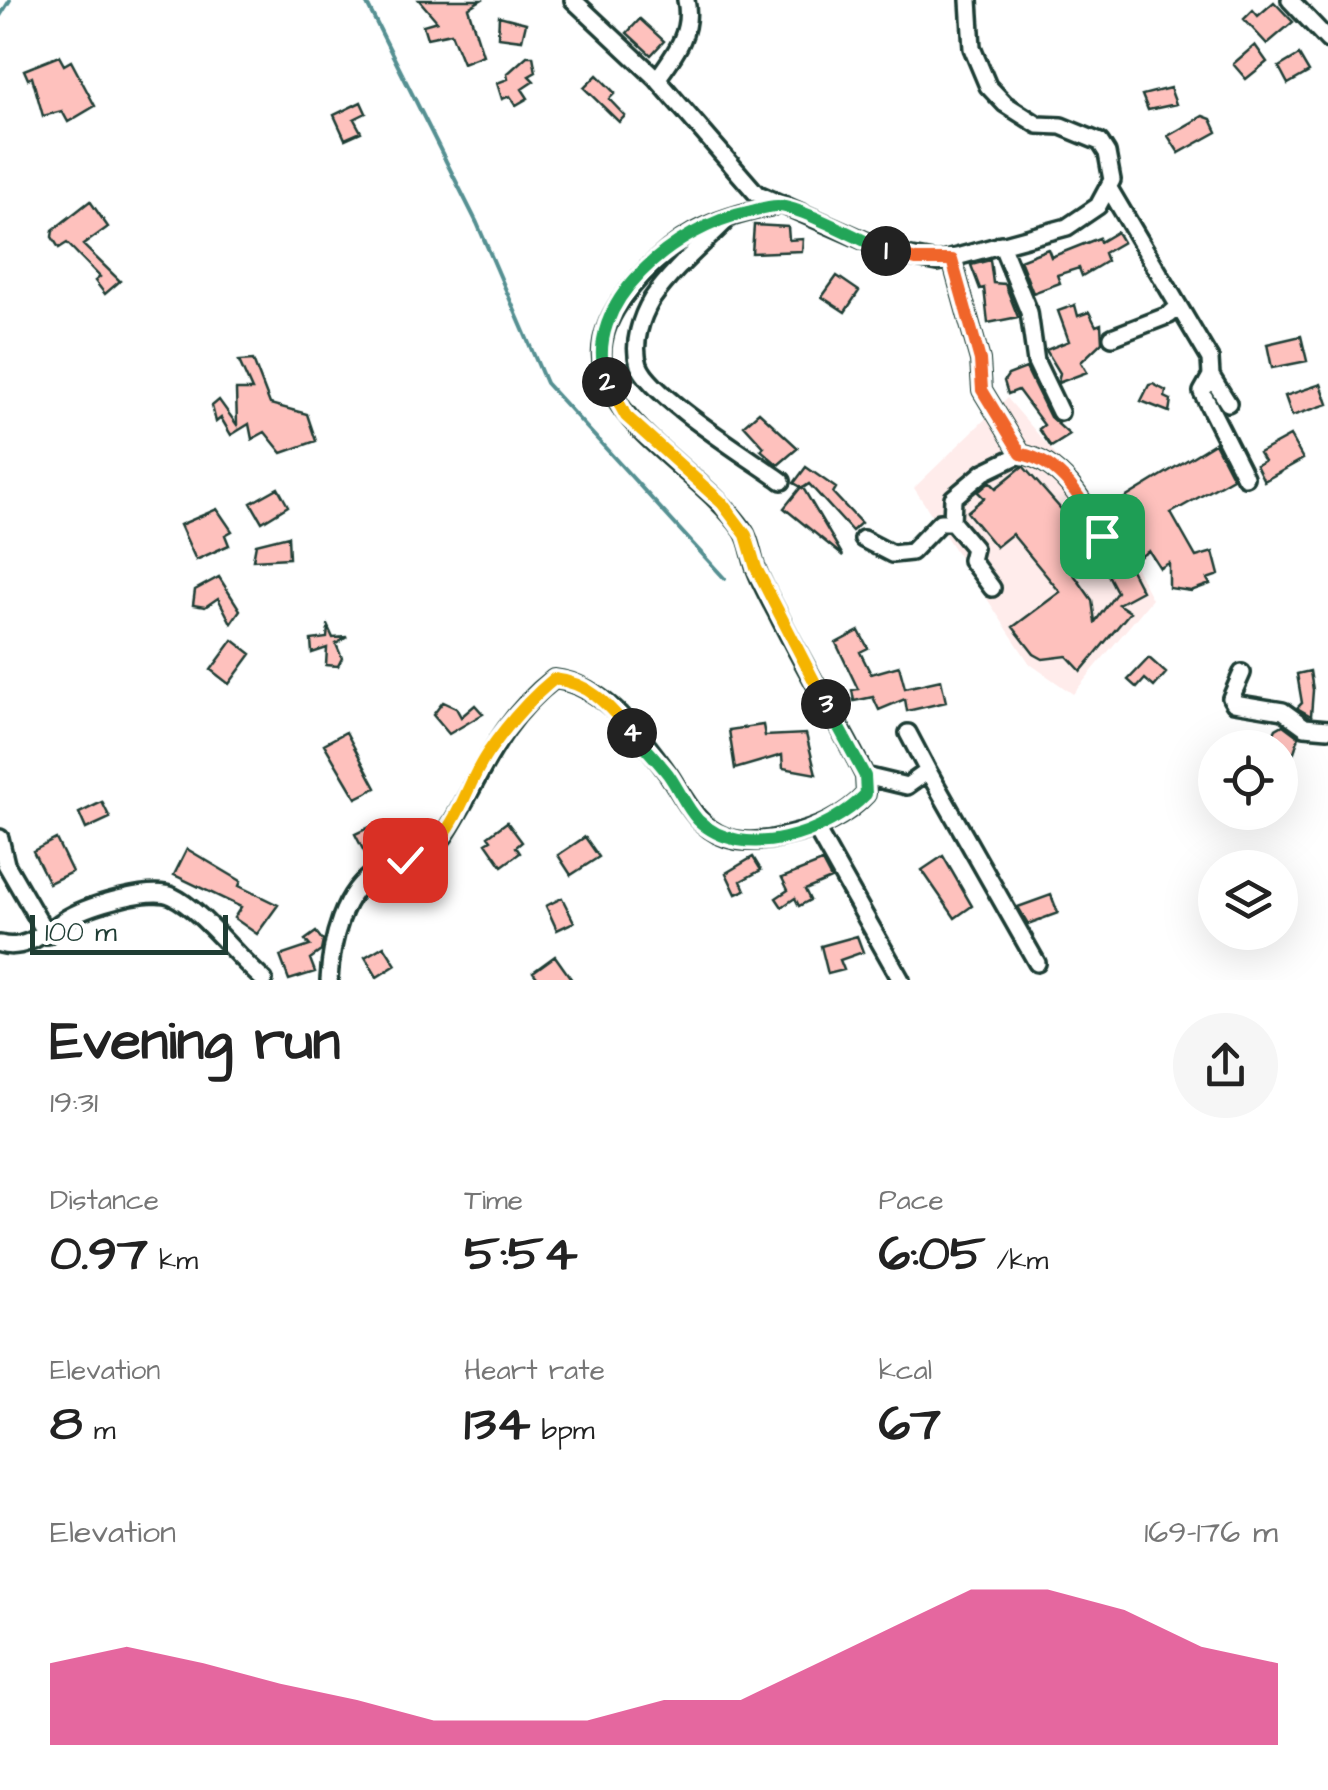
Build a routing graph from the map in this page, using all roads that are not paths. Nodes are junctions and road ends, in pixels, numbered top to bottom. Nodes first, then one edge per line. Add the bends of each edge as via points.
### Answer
1 (573, 0) edge
2 (686, 0) edge
3 (969, 0) edge
4 (1290, 0) edge
5 (1328, 40) edge
6 (657, 80) junction
7 (1110, 190) junction
8 (778, 206) junction
9 (733, 215) junction
10 (1001, 244) junction
11 (952, 260) junction
12 (1177, 308) junction
13 (1112, 338) dead end
14 (1212, 376) junction
15 (1228, 403) dead end
16 (1060, 412) dead end
17 (1021, 454) junction
18 (1246, 476) dead end
19 (782, 481) dead end
20 (952, 522) junction
21 (1102, 536) dead end
22 (863, 538) dead end
23 (992, 588) dead end
24 (1242, 673) dead end
25 (1328, 729) edge
26 (908, 734) dead end
27 (928, 771) junction
28 (865, 776) junction
29 (816, 830) junction
30 (0, 838) edge
31 (46, 935) junction
32 (0, 944) edge
33 (1037, 963) dead end
34 (264, 980) edge
35 (329, 980) edge
36 (901, 980) edge

1 - 6 street
2 - 6 street via 683,40
3 - 7 street via 972,48 988,86 1038,126 1062,126 1100,142
4 - 5 street
6 - 8 street via 756,193
7 - 10 street via 1084,219
7 - 12 street
8 - 9 street
8 - 11 street via 895,254
9 - 19 street via 650,302 641,322 638,364 666,396
9 - 28 street via 669,246 623,297 602,333 603,371 626,416 722,503 746,535 789,638
10 - 11 street
10 - 16 street via 1029,312 1036,362
11 - 17 street via 982,390
12 - 13 street
12 - 14 street via 1210,359
14 - 15 street
14 - 18 street via 1202,392
17 - 20 street via 953,498
17 - 21 street via 1036,456 1061,476
20 - 22 street via 940,522 910,552 892,554
20 - 23 street via 974,548 971,560
24 - 25 street via 1234,703 1283,711 1305,727
26 - 27 street
27 - 28 street via 907,786
27 - 33 street
28 - 29 street via 866,794
29 - 35 street via 765,841 725,838 698,820 601,696 554,679 526,702 485,757 432,850 375,872 347,905
29 - 36 street
30 - 31 street via 6,864
31 - 32 street
31 - 34 street via 71,916 154,889 176,897

